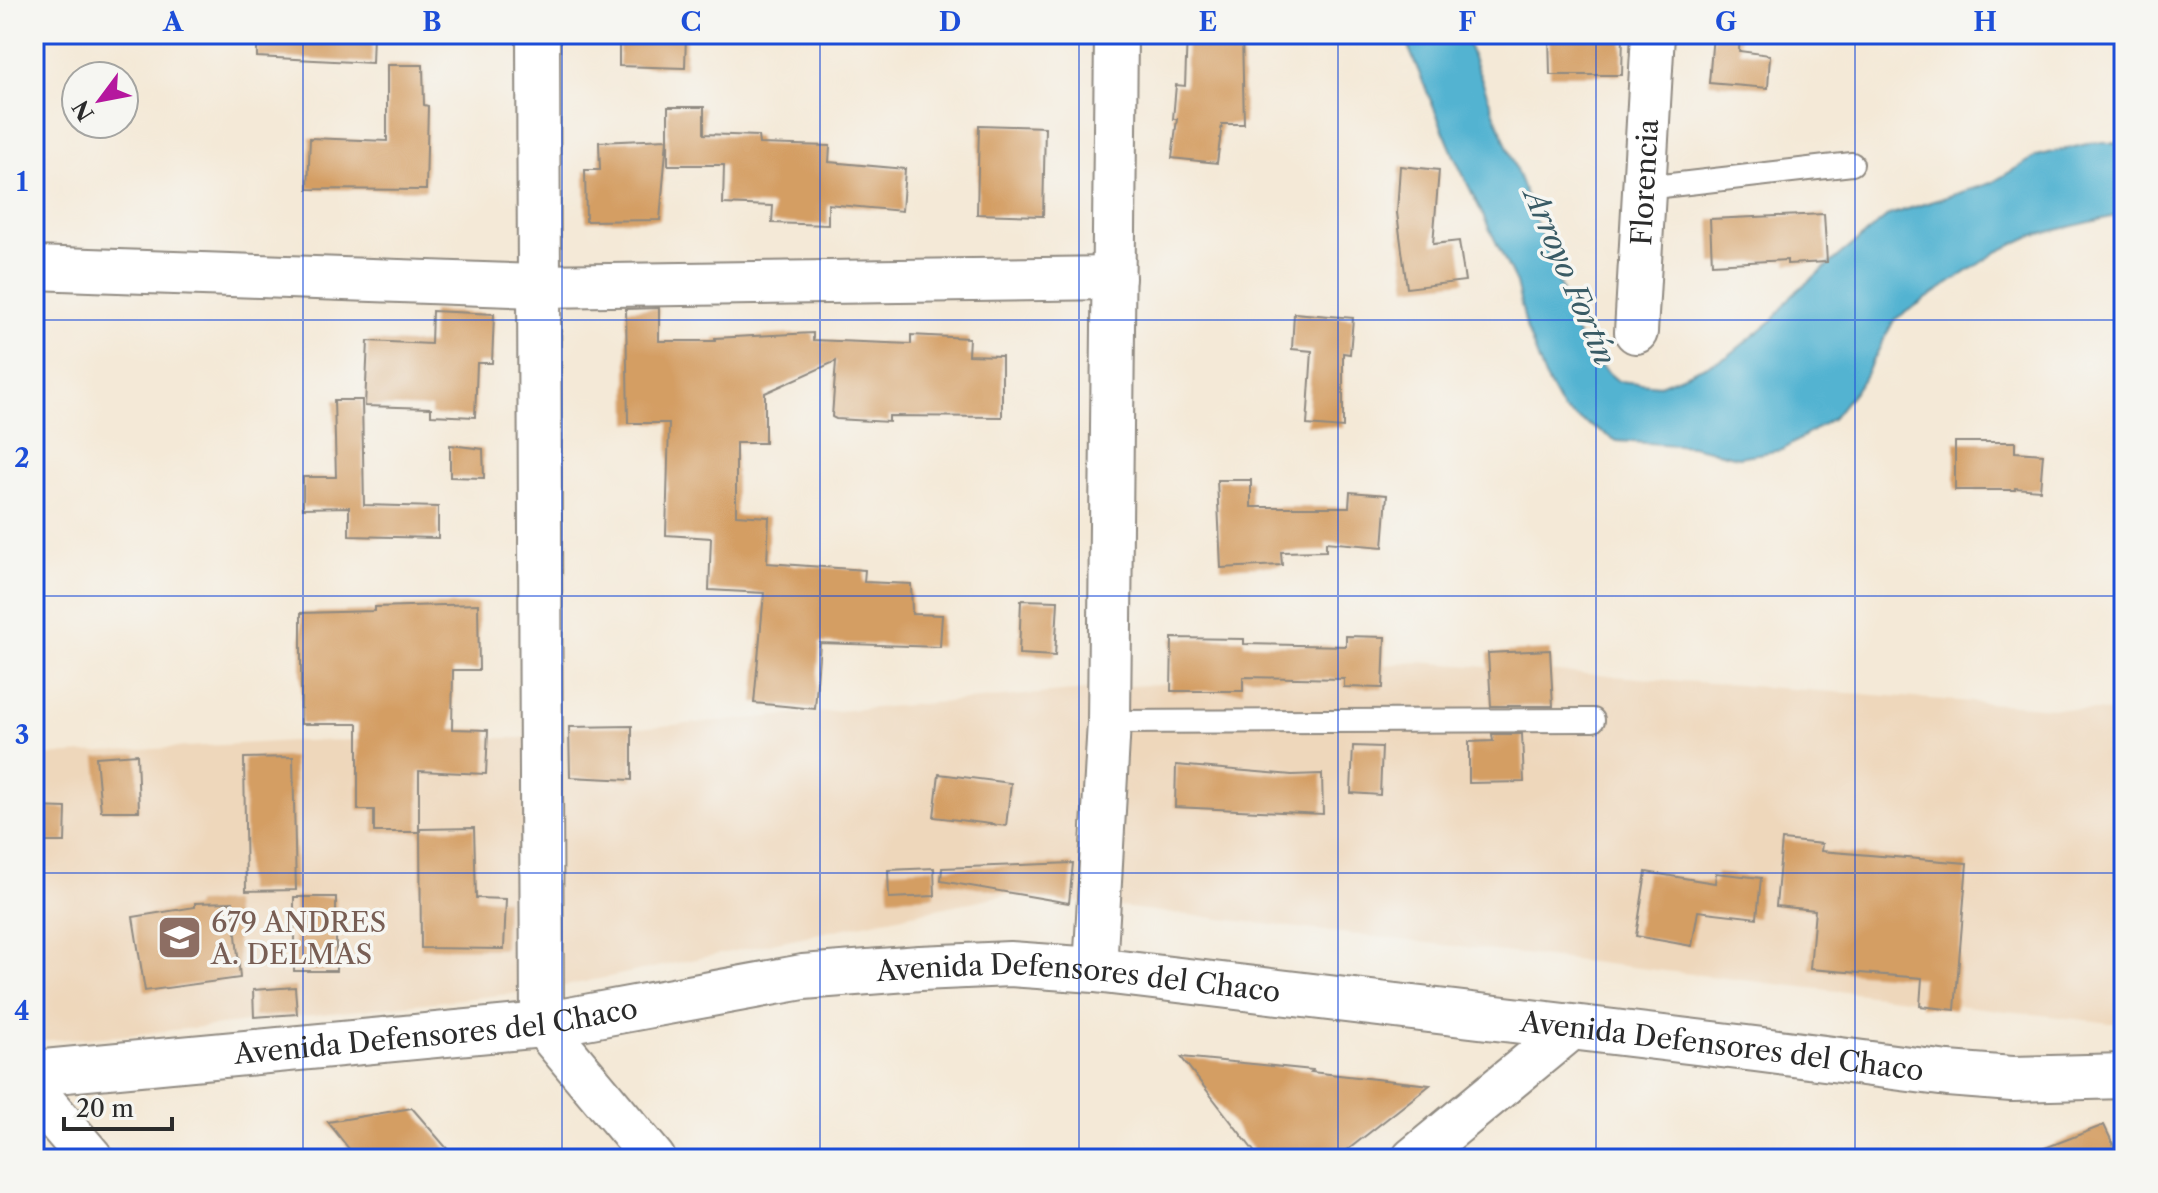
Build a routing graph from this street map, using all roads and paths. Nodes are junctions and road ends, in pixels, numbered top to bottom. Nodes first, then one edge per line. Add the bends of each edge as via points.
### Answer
1 (538, 34) edge
2 (1116, 34) edge
3 (1653, 34) edge
4 (1852, 164) dead end
5 (1645, 188) junction
6 (34, 268) edge
7 (1114, 278) junction
8 (537, 286) junction
9 (1636, 332) dead end
10 (1593, 720) dead end
11 (1109, 722) junction
12 (1095, 970) junction
13 (542, 1025) junction
14 (1573, 1027) junction
15 (34, 1073) edge
16 (2124, 1076) edge
17 (34, 1092) edge
18 (91, 1159) edge
19 (654, 1159) edge
20 (1413, 1159) edge

1 - 8 street
2 - 7 street
3 - 5 street, Florencia
4 - 5 lane
5 - 9 street, Florencia
6 - 8 street
7 - 8 street
7 - 11 street
8 - 13 street
10 - 11 lane
11 - 12 street
12 - 13 main road, Avenida Defensores del Chaco via 1010,964 803,977
12 - 14 main road, Avenida Defensores del Chaco
13 - 15 main road, Avenida Defensores del Chaco
13 - 19 street
14 - 16 main road, Avenida Defensores del Chaco via 1948,1074 2012,1079
14 - 20 street
17 - 18 main road

